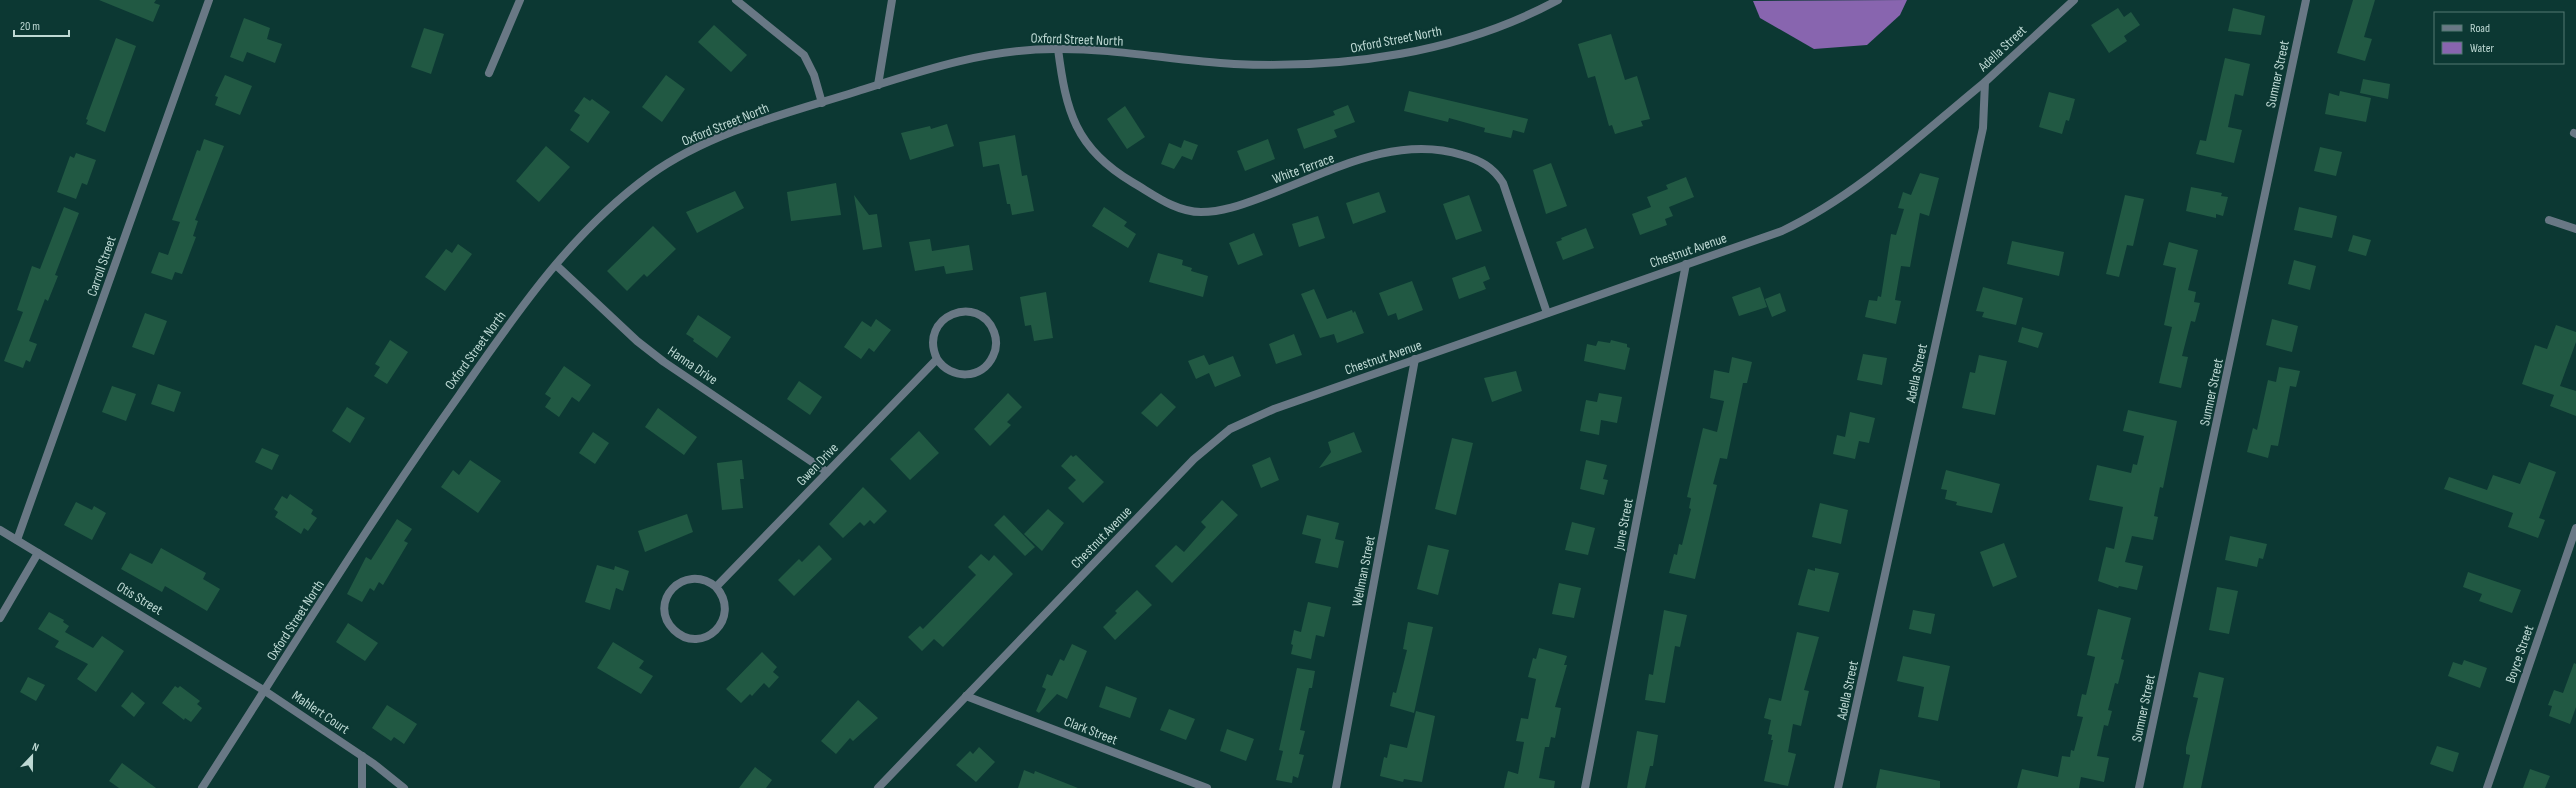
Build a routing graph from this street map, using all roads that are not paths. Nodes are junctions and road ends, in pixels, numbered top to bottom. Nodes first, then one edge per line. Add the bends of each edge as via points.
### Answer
1 (209, 0) edge
2 (520, 0) edge
3 (736, 0) edge
4 (892, 0) edge
5 (1558, 0) edge
6 (2074, 0) edge
7 (2306, 0) edge
8 (1058, 48) junction
9 (489, 73) dead end
10 (1984, 82) junction
11 (878, 85) junction
12 (822, 102) junction
13 (2549, 220) dead end
14 (2576, 229) edge
15 (1686, 264) junction
16 (556, 265) junction
17 (1547, 313) junction
18 (937, 359) junction
19 (1415, 359) junction
20 (827, 472) junction
21 (2576, 528) edge
22 (0, 530) edge
23 (17, 540) junction
24 (38, 553) junction
25 (716, 587) junction
26 (0, 618) edge
27 (265, 691) junction
28 (966, 696) junction
29 (362, 756) junction
30 (202, 788) edge
31 (362, 788) edge
32 (404, 788) edge
33 (878, 788) edge
34 (1207, 788) edge
35 (1336, 788) edge
36 (1585, 788) edge
37 (1838, 788) edge
38 (2139, 788) edge
39 (2487, 788) edge

1 - 23 street, Carroll Street
2 - 9 street
3 - 12 street via 804,55 814,75
4 - 11 street
5 - 8 street, Oxford Street North via 1490,30 1438,45 1362,61 1321,64 1234,64
6 - 10 street, Adella Street
7 - 38 street, Sumner Street
8 - 11 street, Oxford Street North via 986,54
8 - 17 street, White Terrace via 1064,94 1070,113 1090,147 1111,169 1170,204 1186,210 1200,212 1229,209 1367,158 1400,150 1434,149 1481,161 1498,175 1503,184
10 - 15 street, Chestnut Avenue via 1856,188 1811,217 1782,231
10 - 37 street, Adella Street via 1983,128
11 - 12 street, Oxford Street North
12 - 16 street, Oxford Street North via 691,150 652,174 616,202
13 - 14 street
15 - 17 street, Chestnut Avenue
15 - 36 street, June Street
16 - 20 street, Hanna Drive via 637,341 664,362
16 - 27 street, Oxford Street North via 415,458
17 - 19 street, Chestnut Avenue
18 - 18 street via 951,372 964,375 977,372 987,365 994,354 996,341 992,328 984,318 972,312 952,314 941,322 934,333 933,346
18 - 20 street, Gwen Drive
19 - 28 street, Chestnut Avenue via 1274,409 1230,429 1194,459
19 - 35 street, Wellman Street
20 - 25 street, Gwen Drive
21 - 39 street, Boyce Street
22 - 23 street, Otis Street
23 - 24 street, Otis Street
24 - 26 street
24 - 27 street, Otis Street
25 - 25 street via 724,598 725,611 717,629 700,639 686,638 675,631 667,620 665,608 667,596 675,585 692,578 705,580
27 - 29 street, Mahlert Court
27 - 30 street, Oxford Street North
28 - 33 street, Chestnut Avenue
28 - 34 street, Clark Street
29 - 31 street
29 - 32 street, Mahlert Court

